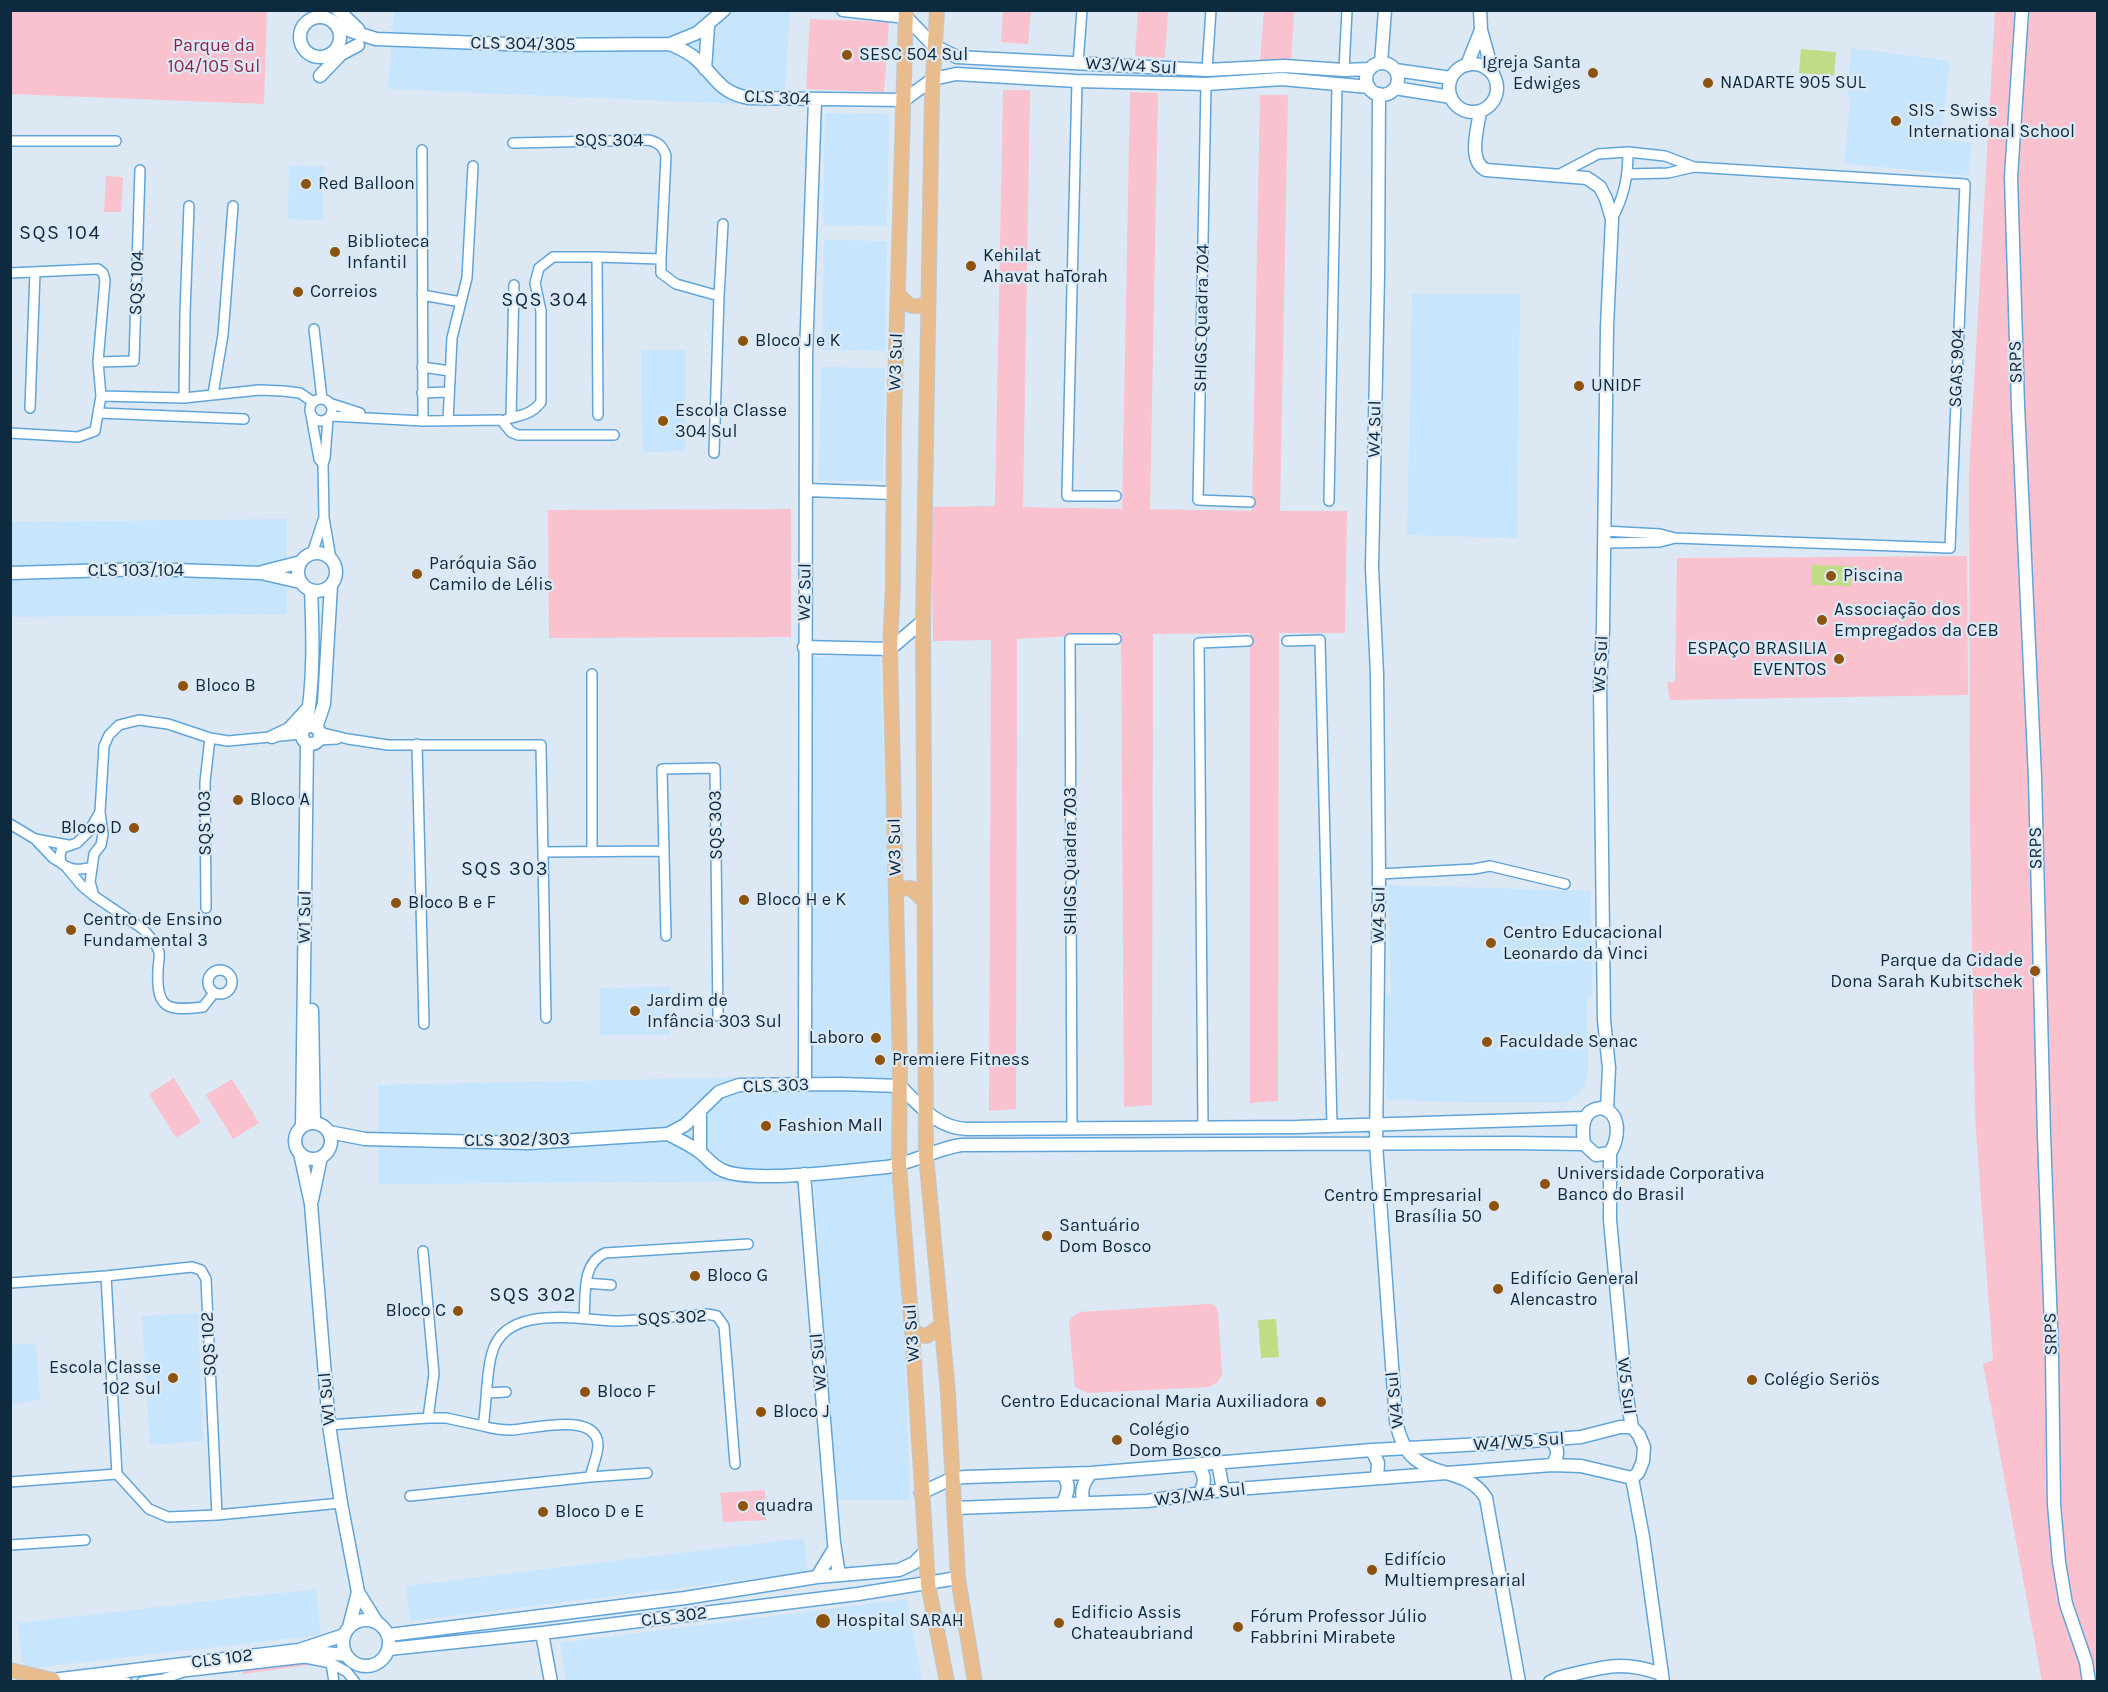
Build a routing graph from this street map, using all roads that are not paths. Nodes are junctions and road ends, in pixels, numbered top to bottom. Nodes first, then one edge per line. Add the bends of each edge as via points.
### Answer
1 (307, 10) edge
2 (724, 10) edge
3 (843, 10) edge
4 (937, 10) edge
5 (1082, 10) edge
6 (1211, 10) edge
7 (1347, 10) edge
8 (1385, 10) edge
9 (1480, 10) edge
10 (2022, 10) edge
11 (906, 14) edge
12 (331, 16) edge
13 (304, 25) junction
14 (708, 26) junction
15 (1480, 30) junction
16 (366, 40) junction
17 (670, 44) junction
18 (934, 46) junction
19 (334, 51) junction
20 (1011, 61) junction
21 (1078, 64) junction
22 (1467, 64) junction
23 (1284, 66) junction
24 (1375, 66) junction
25 (1147, 68) junction
26 (705, 69) junction
27 (1207, 70) junction
28 (1344, 70) junction
29 (1395, 70) junction
30 (320, 76) dead end
31 (1009, 76) junction
32 (1495, 77) junction
33 (1451, 78) junction
34 (933, 79) junction
35 (1282, 80) junction
36 (1077, 81) junction
37 (1147, 82) junction
38 (1206, 84) junction
39 (1337, 84) junction
40 (1395, 88) junction
41 (1374, 91) junction
42 (1451, 97) junction
43 (815, 100) junction
44 (904, 100) junction
45 (1480, 111) junction
46 (10, 141) edge
47 (116, 141) dead end
48 (513, 143) dead end
49 (422, 150) dead end
50 (1628, 152) junction
51 (473, 166) dead end
52 (1694, 167) junction
53 (140, 170) dead end
54 (1628, 174) junction
55 (1558, 175) junction
56 (189, 206) dead end
57 (233, 206) dead end
58 (1612, 219) junction
59 (723, 224) dead end
60 (597, 256) junction
61 (661, 259) junction
62 (35, 272) junction
63 (10, 273) edge
64 (514, 285) dead end
65 (898, 294) junction
66 (422, 295) junction
67 (719, 296) junction
68 (461, 302) junction
69 (928, 303) junction
70 (314, 329) dead end
71 (98, 362) junction
72 (422, 367) junction
73 (450, 371) junction
74 (448, 392) junction
75 (422, 393) junction
76 (213, 394) junction
77 (101, 396) junction
78 (184, 398) junction
79 (321, 401) junction
80 (30, 408) dead end
81 (99, 413) junction
82 (312, 415) junction
83 (598, 416) dead end
84 (329, 417) junction
85 (371, 417) junction
86 (244, 419) dead end
87 (506, 419) junction
88 (423, 421) junction
89 (448, 421) junction
90 (10, 433) edge
91 (614, 435) dead end
92 (714, 453) dead end
93 (323, 464) junction
94 (806, 490) junction
95 (893, 493) junction
96 (1116, 496) dead end
97 (1329, 501) dead end
98 (1250, 502) dead end
99 (324, 518) junction
100 (1604, 537) junction
101 (312, 554) junction
102 (331, 559) junction
103 (301, 562) junction
104 (10, 573) edge
105 (261, 573) junction
106 (300, 582) junction
107 (331, 585) junction
108 (311, 590) junction
109 (923, 621) junction
110 (1116, 639) dead end
111 (1248, 641) dead end
112 (1287, 641) dead end
113 (804, 647) junction
114 (890, 649) junction
115 (592, 674) dead end
116 (310, 706) junction
117 (311, 736) junction
118 (273, 737) junction
119 (210, 738) junction
120 (417, 744) junction
121 (99, 812) junction
122 (12, 826) edge
123 (35, 839) junction
124 (73, 844) junction
125 (664, 851) junction
126 (543, 852) junction
127 (592, 852) junction
128 (94, 854) junction
129 (64, 866) junction
130 (92, 867) junction
131 (1379, 874) junction
132 (1565, 884) dead end
133 (896, 889) junction
134 (94, 896) junction
135 (924, 900) junction
136 (206, 908) dead end
137 (666, 936) dead end
138 (213, 993) dead end
139 (718, 1016) dead end
140 (546, 1018) dead end
141 (424, 1024) dead end
142 (805, 1084) junction
143 (900, 1086) junction
144 (1607, 1109) junction
145 (700, 1111) junction
146 (925, 1112) junction
147 (1585, 1118) junction
148 (1376, 1123) junction
149 (308, 1125) junction
150 (1332, 1125) junction
151 (1203, 1128) junction
152 (1138, 1129) junction
153 (1015, 1130) junction
154 (1072, 1130) junction
155 (329, 1132) junction
156 (669, 1134) junction
157 (365, 1139) junction
158 (1139, 1144) junction
159 (1376, 1144) junction
160 (1584, 1144) junction
161 (1015, 1145) junction
162 (700, 1152) junction
163 (300, 1153) junction
164 (325, 1153) junction
165 (1610, 1153) junction
166 (926, 1155) junction
167 (899, 1165) junction
168 (804, 1174) junction
169 (311, 1204) junction
170 (748, 1244) dead end
171 (423, 1251) dead end
172 (106, 1276) junction
173 (10, 1283) edge
174 (586, 1283) junction
175 (611, 1284) dead end
176 (584, 1318) junction
177 (940, 1326) junction
178 (912, 1330) junction
179 (506, 1392) dead end
180 (487, 1393) junction
181 (428, 1418) junction
182 (329, 1425) junction
183 (483, 1426) junction
184 (1632, 1428) junction
185 (1551, 1440) junction
186 (1405, 1449) junction
187 (1372, 1450) junction
188 (1218, 1463) junction
189 (735, 1464) dead end
190 (1198, 1465) junction
191 (1552, 1465) junction
192 (647, 1473) dead end
193 (1091, 1473) junction
194 (1445, 1473) junction
195 (117, 1474) junction
196 (1062, 1474) junction
197 (590, 1477) junction
198 (953, 1478) junction
199 (1377, 1478) junction
200 (1632, 1478) junction
201 (10, 1482) edge
202 (1223, 1490) junction
203 (921, 1493) junction
204 (1199, 1494) junction
205 (410, 1496) dead end
206 (341, 1503) junction
207 (1084, 1503) junction
208 (1062, 1504) junction
209 (954, 1508) junction
210 (217, 1515) junction
211 (85, 1540) dead end
212 (10, 1545) edge
213 (834, 1549) junction
214 (925, 1552) junction
215 (839, 1575) junction
216 (817, 1577) junction
217 (958, 1578) junction
218 (928, 1584) junction
219 (358, 1592) junction
220 (858, 1594) junction
221 (376, 1621) junction
222 (347, 1631) junction
223 (542, 1633) junction
224 (388, 1635) junction
225 (389, 1649) junction
226 (299, 1650) junction
227 (346, 1655) junction
228 (331, 1662) junction
229 (10, 1670) edge
230 (1662, 1678) edge
231 (51, 1681) edge
232 (38, 1682) edge
233 (100, 1682) edge
234 (127, 1682) edge
235 (142, 1682) edge
236 (334, 1682) edge
237 (355, 1682) edge
238 (551, 1682) edge
239 (947, 1682) edge
240 (975, 1682) edge
241 (1519, 1682) edge
242 (1550, 1682) edge
243 (2090, 1682) edge

1 - 13 main road
2 - 14 main road
3 - 11 main road
4 - 18 main road, W3 Sul
5 - 21 street
6 - 27 street
7 - 28 street
8 - 24 main road
9 - 15 main road
10 - 243 main road, SRPS via 2011,177 2035,777 2054,1504 2066,1604
11 - 18 main road, W3/W4 Sul
11 - 44 main road, W3 Sul
12 - 13 main road
12 - 16 main road, CLS 304/305
12 - 19 main road via 339,32
13 - 19 main road via 300,36 309,54 321,57
14 - 17 main road
14 - 26 main road
15 - 22 main road
15 - 32 main road
16 - 17 main road, CLS 304/305
16 - 19 main road, CLS 304/305
16 - 30 main road via 340,54
17 - 26 main road, CLS 304 via 696,58
18 - 20 main road, W3/W4 Sul via 957,57
18 - 34 main road, W3 Sul
20 - 21 main road, W3/W4 Sul
20 - 31 main road
21 - 25 main road, W3/W4 Sul
22 - 32 main road via 1479,64
22 - 33 main road
23 - 27 main road, W3/W4 Sul
23 - 28 main road, W3/W4 Sul
23 - 35 main road
24 - 28 main road, W3/W4 Sul
24 - 29 main road via 1389,65
24 - 41 main road via 1366,78
25 - 27 main road, W3/W4 Sul
25 - 37 main road
26 - 43 main road, CLS 304 via 733,95
29 - 33 main road
29 - 40 main road
31 - 34 main road, W3/W4 Sul via 956,74
31 - 36 main road, W3/W4 Sul
32 - 45 main road via 1495,97
33 - 42 main road
34 - 44 main road, W3/W4 Sul
34 - 69 main road, W3 Sul
35 - 38 main road, W3/W4 Sul
35 - 39 main road, W3/W4 Sul
36 - 37 main road, W3/W4 Sul
36 - 96 street via 1067,496
37 - 38 main road, W3/W4 Sul
38 - 98 street, SHIGS Quadra 704 via 1198,500
39 - 41 main road, W3/W4 Sul
39 - 97 street
40 - 41 main road via 1388,94
40 - 42 main road
41 - 131 main road, W4 Sul via 1378,276 1372,568
42 - 45 main road via 1466,111
43 - 44 main road, CLS 304
43 - 94 main road, W2 Sul via 806,355
44 - 65 main road, W3 Sul
45 - 55 main road, W5 Sul via 1475,154 1479,166
46 - 47 street
48 - 61 street, SQS 304 via 657,142 666,156
49 - 66 street
50 - 52 street, SGAS 904 via 1665,156
50 - 54 street, W5 Sul
50 - 55 street via 1598,154
51 - 68 street via 467,278
52 - 54 street, SGAS 904 via 1668,173
52 - 100 street, SGAS 904 via 1965,184 1950,548 1675,537 1660,542
53 - 71 street, SQS 104 via 134,361
54 - 58 street, W5 Sul
55 - 58 main road, W5 Sul via 1587,178 1600,187
56 - 78 street
57 - 76 street via 223,335
58 - 100 main road, W5 Sul
59 - 67 street
60 - 61 street
60 - 83 street
60 - 87 street via 553,257 539,268 535,283 542,311 541,402 528,414
61 - 67 street via 661,273 676,284
62 - 63 street, SQS 104
62 - 71 street, SQS 104 via 98,269 103,273
62 - 80 street
64 - 87 street
65 - 69 main road via 914,307
65 - 95 main road, W3 Sul
66 - 68 street
66 - 72 street
67 - 92 street
68 - 73 street via 452,338
69 - 109 main road, W3 Sul
70 - 79 street
71 - 77 street, SQS 104
72 - 73 street
72 - 75 street
73 - 74 street
74 - 75 street
74 - 89 street
75 - 88 street
76 - 78 street
76 - 79 street via 283,391
77 - 78 street
77 - 81 street, SQS 104
79 - 82 street via 310,411
79 - 84 street via 332,411
79 - 85 street
81 - 86 street
81 - 90 street, SQS 104 via 95,431 78,437
82 - 84 street via 319,421
82 - 93 street
84 - 85 street
84 - 93 street
85 - 88 street
87 - 89 street
87 - 91 street via 511,432 518,435
88 - 89 street
93 - 99 street
94 - 95 main road
94 - 113 main road, W2 Sul
95 - 114 main road, W3 Sul
99 - 101 street
99 - 102 street
100 - 144 main road, W5 Sul via 1600,706
101 - 102 main road
101 - 103 main road
102 - 107 main road via 336,572
103 - 105 main road, CLS 103/104
103 - 106 main road
104 - 105 main road, CLS 103/104 via 147,569
105 - 106 main road, CLS 103/104
106 - 108 main road
107 - 108 main road
107 - 117 main road, W1 Sul via 324,704
108 - 116 main road, W1 Sul
109 - 114 main road
109 - 135 main road, W3 Sul
110 - 154 street, SHIGS Quadra 703 via 1070,639
111 - 151 street via 1199,643
112 - 150 street via 1320,640
113 - 114 main road
113 - 142 main road, W2 Sul
114 - 133 main road, W3 Sul
115 - 127 street
116 - 117 main road, W1 Sul
116 - 118 main road via 289,729
117 - 118 street
117 - 120 street via 388,745
117 - 149 main road, W1 Sul via 312,1062
118 - 119 street via 228,741
119 - 121 street via 168,724 140,720 119,725 104,746
119 - 136 street, SQS 103 via 205,782
120 - 126 street via 541,745
120 - 141 street
121 - 124 street via 89,831
121 - 128 street via 103,834
122 - 123 street
123 - 124 street
123 - 129 street
124 - 128 street via 85,846
124 - 129 street via 62,848
125 - 127 street
125 - 137 street, SQS 303
125 - 139 street, SQS 303 via 662,769 715,768
126 - 127 street
126 - 140 street
128 - 130 street
129 - 130 street via 81,870
129 - 134 street
130 - 134 street via 90,882
131 - 132 street via 1490,866
131 - 148 main road, W4 Sul
133 - 135 main road via 911,888
133 - 143 main road, W3 Sul
134 - 138 street via 150,938 159,952 157,992 163,1001 180,1009 203,1006
135 - 146 main road, W3 Sul
142 - 143 main road, CLS 303
142 - 145 main road, CLS 303 via 739,1085 719,1092
143 - 146 main road
143 - 167 main road, W3 Sul
144 - 147 main road via 1595,1109
144 - 165 main road via 1616,1122 1615,1145
145 - 156 main road, CLS 303
145 - 162 main road
146 - 153 main road via 956,1129
146 - 166 main road, W3 Sul
147 - 148 main road
147 - 160 main road
148 - 150 main road
148 - 159 main road, W4 Sul
149 - 155 main road via 320,1124
149 - 163 main road via 298,1131 295,1143
150 - 151 main road
151 - 152 main road
152 - 154 main road
152 - 158 main road
153 - 154 main road
153 - 161 main road
155 - 157 main road, CLS 302/303
155 - 164 main road via 331,1138
156 - 157 main road, CLS 302/303 via 529,1143
156 - 162 main road
157 - 164 main road, CLS 302/303
158 - 159 main road
158 - 161 main road
159 - 160 main road
159 - 186 main road, W4 Sul via 1396,1421
160 - 165 main road via 1596,1155
161 - 166 main road via 961,1145
162 - 168 main road via 723,1171 740,1176
163 - 164 main road via 311,1159
163 - 169 main road, W1 Sul
164 - 169 main road, W1 Sul
165 - 184 main road, W5 Sul via 1610,1220
166 - 167 main road
166 - 177 main road, W3 Sul
167 - 168 main road
167 - 178 main road, W3 Sul
168 - 213 main road, W2 Sul
169 - 182 main road, W1 Sul
170 - 174 street via 605,1253 589,1267
171 - 181 street via 434,1374
172 - 173 street, SQS 102
172 - 195 street
172 - 210 street, SQS 102 via 192,1267 201,1270 206,1279
174 - 175 street
174 - 176 street
176 - 180 street, SQS 302 via 540,1318 518,1324 503,1334 492,1352
176 - 189 street, SQS 302 via 620,1321 717,1316 724,1326
177 - 178 main road via 927,1336
177 - 198 main road, W3 Sul
178 - 203 main road, W3 Sul
179 - 180 street
180 - 183 street, SQS 302
181 - 182 street
181 - 183 street
182 - 206 main road, W1 Sul
183 - 197 street via 496,1430 585,1426 598,1444
184 - 185 main road, W4/W5 Sul
184 - 200 main road, W5 Sul via 1640,1435 1644,1447 1643,1461
185 - 186 main road, W4/W5 Sul
185 - 191 main road via 1558,1452
186 - 187 main road, W3/W4 Sul
186 - 194 main road, W4 Sul via 1426,1466
187 - 188 main road, W3/W4 Sul
187 - 199 main road via 1378,1463
188 - 190 main road, W3/W4 Sul
188 - 202 main road
190 - 193 main road, W3/W4 Sul
190 - 204 main road via 1204,1478
191 - 194 main road, W4/W5 Sul
191 - 200 main road, W4/W5 Sul via 1581,1466
192 - 197 street
193 - 196 main road, W3/W4 Sul
193 - 207 main road via 1081,1492
194 - 199 main road, W3/W4 Sul
194 - 241 main road, W4 Sul via 1467,1480 1486,1498
195 - 201 street
195 - 210 street via 158,1514
196 - 198 main road, W3/W4 Sul
196 - 208 main road via 1068,1486
197 - 205 street
198 - 203 main road, W3/W4 Sul
198 - 209 main road, W3 Sul
199 - 202 main road, W3/W4 Sul
200 - 230 main road
202 - 204 main road, W3/W4 Sul
203 - 214 main road, W3 Sul
204 - 207 main road, W3/W4 Sul via 1112,1504
206 - 210 street
206 - 219 main road, W1 Sul
207 - 208 main road, W3/W4 Sul
208 - 209 main road, W3/W4 Sul
209 - 217 main road, W3 Sul
211 - 212 street
213 - 215 main road, W2 Sul
213 - 216 main road
214 - 215 main road, CLS 302 via 899,1570
214 - 218 main road, W3 Sul
215 - 216 main road, CLS 302
215 - 220 main road
216 - 224 main road, CLS 302 via 685,1598
217 - 218 main road, CLS 302
217 - 240 main road, W3 Sul
218 - 220 main road, CLS 302
218 - 239 main road, W3 Sul
219 - 221 main road, W1 Sul
219 - 222 main road, W1 Sul
220 - 223 main road, CLS 302
221 - 222 main road via 357,1621
221 - 224 main road
222 - 226 main road, CLS 102
222 - 227 main road via 343,1649
223 - 225 main road, CLS 302
223 - 238 main road
224 - 225 main road
225 - 227 main road via 383,1659 370,1666 360,1666
226 - 227 main road, CLS 102
226 - 231 main road, CLS 102
228 - 235 street via 288,1659 183,1672
228 - 236 street
228 - 237 street
229 - 231 main road
230 - 242 main road via 1624,1665
231 - 232 main road, CLS 102
233 - 234 street

